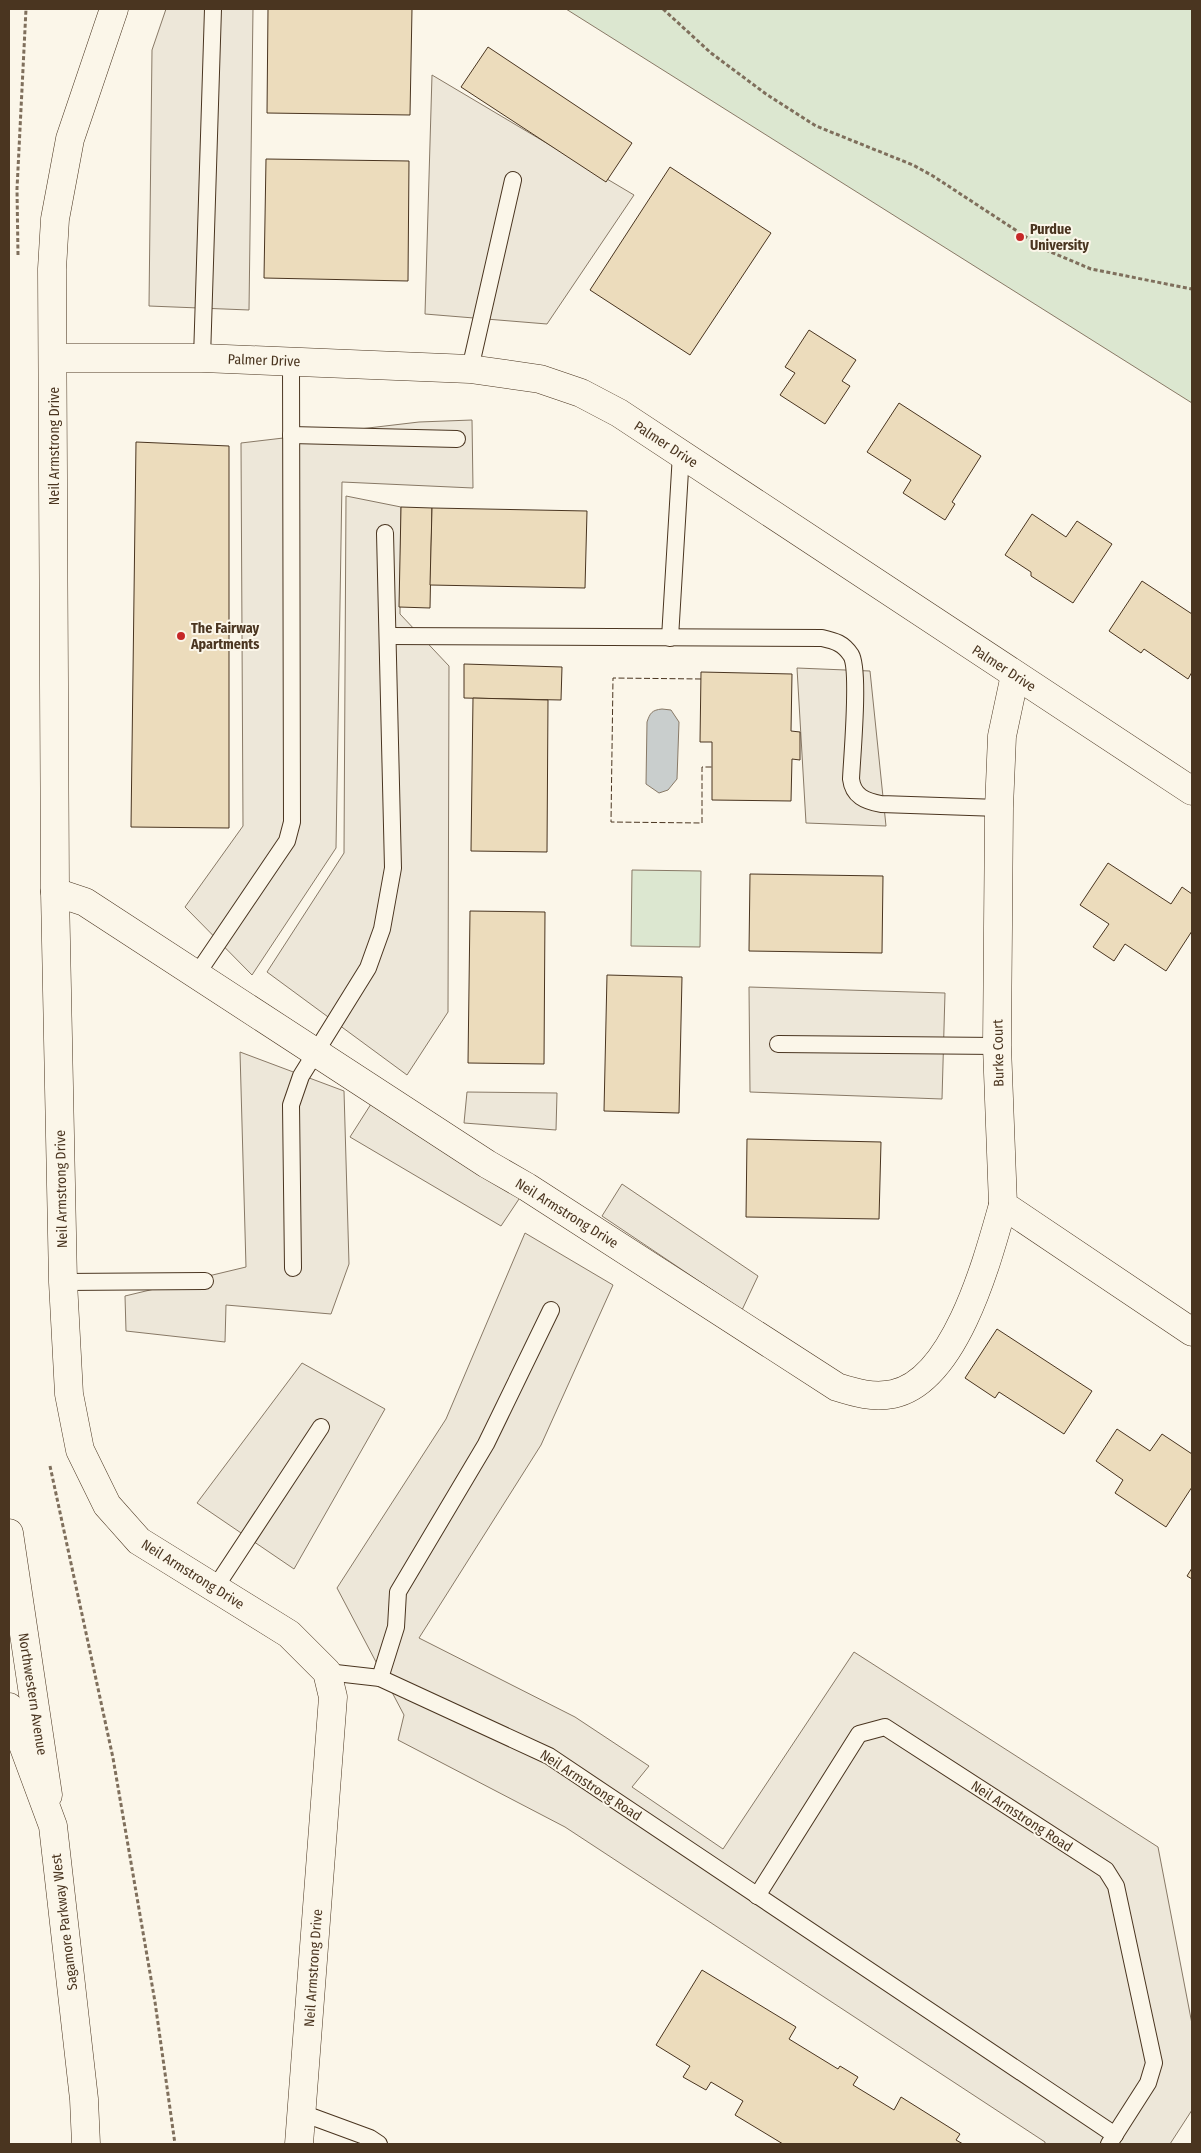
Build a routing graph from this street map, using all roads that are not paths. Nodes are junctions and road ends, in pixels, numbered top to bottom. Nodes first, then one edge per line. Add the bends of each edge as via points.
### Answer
1 (114, 9) edge
2 (212, 9) edge
3 (513, 180) dead end
4 (54, 358) junction
5 (202, 358) junction
6 (292, 361) junction
7 (470, 369) junction
8 (291, 435) junction
9 (457, 439) dead end
10 (681, 454) junction
11 (386, 533) dead end
12 (388, 636) junction
13 (670, 638) junction
14 (1015, 675) junction
15 (1192, 791) edge
16 (999, 808) junction
17 (55, 892) junction
18 (197, 974) junction
19 (778, 1044) dead end
20 (996, 1046) junction
21 (315, 1052) junction
22 (1003, 1205) junction
23 (292, 1268) dead end
24 (205, 1281) dead end
25 (63, 1282) junction
26 (551, 1310) dead end
27 (1192, 1332) edge
28 (321, 1427) dead end
29 (9, 1533) edge
30 (215, 1588) junction
31 (327, 1672) junction
32 (380, 1678) junction
33 (9, 1707) edge
34 (53, 1826) junction
35 (757, 1896) junction
36 (302, 2113) junction
37 (1112, 2140) edge
38 (86, 2144) edge
39 (300, 2144) edge
40 (379, 2144) edge

1 - 4 main road, Neil Armstrong Drive via 70,139 54,220
2 - 5 lane
3 - 7 lane
4 - 5 main road, Palmer Drive
4 - 17 main road, Neil Armstrong Drive
5 - 6 main road, Palmer Drive
6 - 7 main road, Palmer Drive
6 - 8 lane
7 - 10 main road, Palmer Drive via 540,380 581,393 619,413
8 - 9 lane
8 - 18 lane via 292,822 287,841
10 - 13 lane
10 - 14 main road, Palmer Drive
11 - 12 lane
12 - 13 lane
12 - 21 lane via 393,868 382,929 368,968
13 - 16 lane via 822,638 840,643 852,656 855,675 850,779 858,795 868,802 881,804
14 - 15 main road, Palmer Drive
14 - 16 main road, Burke Court via 1002,736
16 - 20 main road, Burke Court
17 - 18 main road, Neil Armstrong Drive via 85,902
17 - 25 main road, Neil Armstrong Drive
18 - 21 main road, Neil Armstrong Drive
19 - 20 lane
20 - 22 main road, Burke Court
21 - 22 main road, Neil Armstrong Drive via 837,1386 866,1396 894,1394 916,1383 943,1357 974,1296
21 - 23 lane via 301,1076 291,1106
22 - 27 main road
24 - 25 lane
25 - 30 main road, Neil Armstrong Drive via 68,1394 80,1450 107,1505 139,1541
26 - 32 lane via 486,1444 398,1592 396,1627
28 - 30 lane
29 - 34 main road, Northwestern Avenue
30 - 31 main road, Neil Armstrong Drive via 289,1634
31 - 32 lane, Neil Armstrong Road
31 - 36 main road, Neil Armstrong Drive via 333,1697
32 - 35 lane, Neil Armstrong Road via 549,1756
33 - 34 main road, Sagamore Parkway West
34 - 38 main road, Sagamore Parkway West via 84,2099
35 - 37 lane, Neil Armstrong Road
35 - 37 lane, Neil Armstrong Road via 859,1734 885,1727 1106,1870 1116,1886 1154,2063 1148,2084
36 - 39 main road, Neil Armstrong Drive
36 - 40 lane

